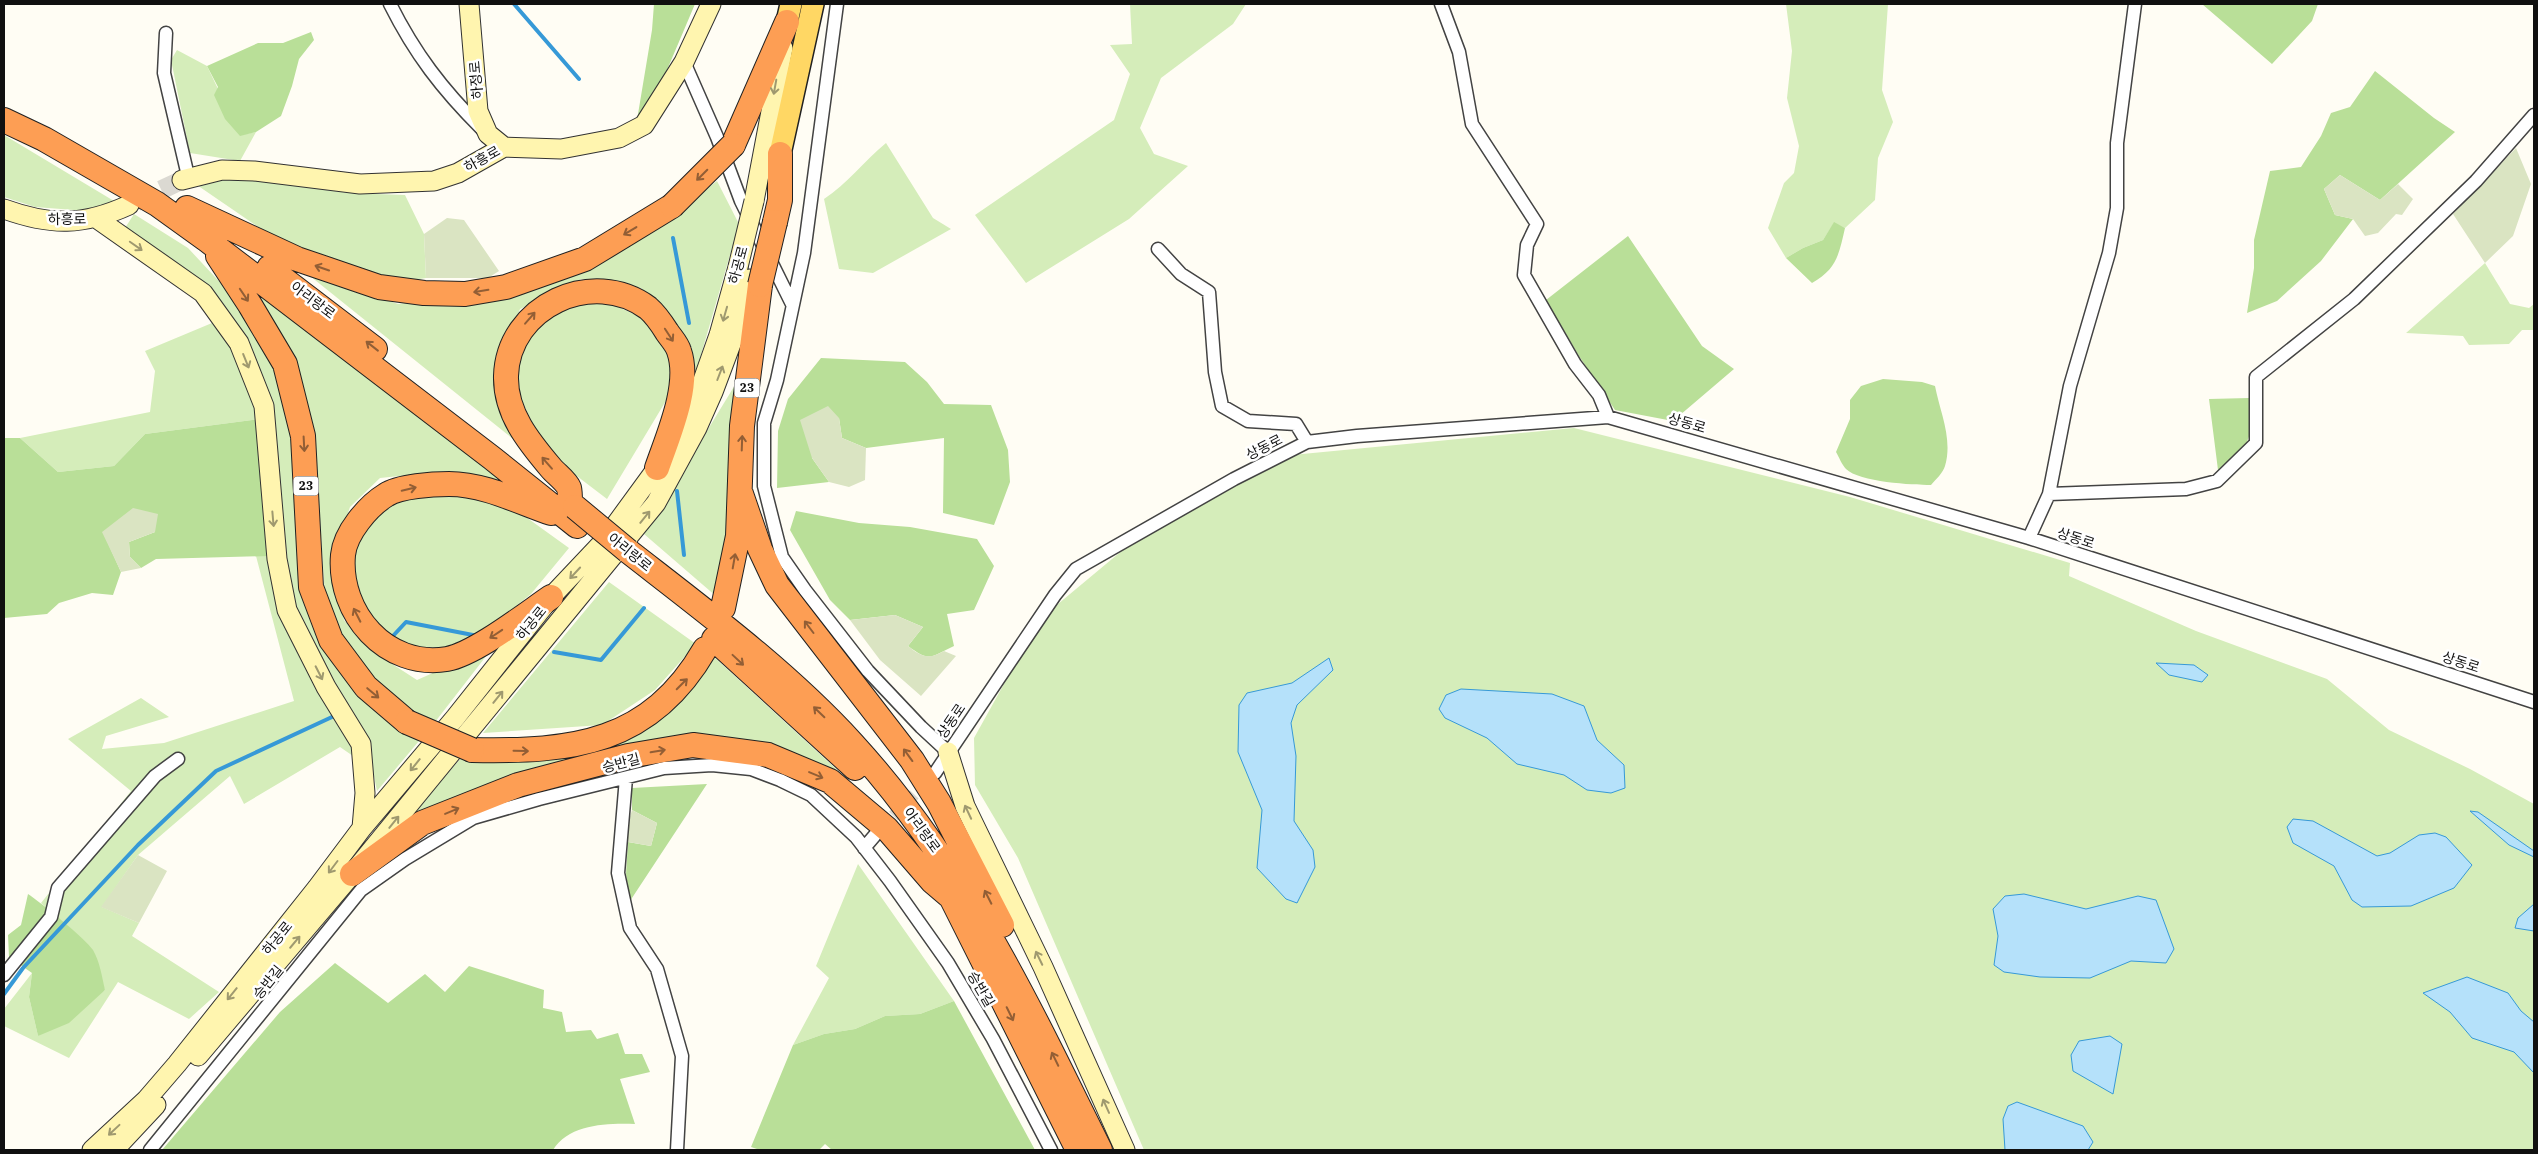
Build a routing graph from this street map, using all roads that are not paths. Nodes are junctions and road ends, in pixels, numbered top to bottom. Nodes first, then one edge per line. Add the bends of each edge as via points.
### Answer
1 (390, 4) edge
2 (469, 4) edge
3 (711, 4) edge
4 (813, 4) edge
5 (838, 4) edge
6 (1442, 4) edge
7 (2135, 4) edge
8 (796, 17) edge
9 (166, 33) dead end
10 (684, 62) junction
11 (4, 105) edge
12 (2534, 115) edge
13 (4, 120) edge
14 (488, 134) junction
15 (504, 147) junction
16 (780, 154) joint
17 (185, 178) joint
18 (129, 206) tunnel mouth
19 (187, 208) junction
20 (4, 209) edge
21 (766, 212) junction
22 (96, 218) junction
23 (207, 240) junction
24 (1158, 249) dead end
25 (750, 277) junction
26 (792, 304) junction
27 (1608, 416) junction
28 (1308, 442) junction
29 (657, 468) junction
30 (740, 491) junction
31 (2049, 494) junction
32 (572, 513) junction
33 (2029, 538) junction
34 (624, 556) junction
35 (551, 597) junction
36 (723, 608) dead end
37 (705, 649) dead end
38 (2534, 702) edge
39 (948, 752) junction
40 (178, 759) dead end
41 (935, 773) tunnel mouth
42 (626, 778) junction
43 (362, 828) junction
44 (876, 834) tunnel mouth
45 (864, 848) junction
46 (352, 874) junction
47 (952, 898) junction
48 (4, 975) edge
49 (1038, 1022) junction
50 (92, 1150) edge
51 (114, 1150) edge
52 (150, 1150) edge
53 (677, 1150) edge
54 (1051, 1150) edge
55 (1078, 1150) edge
56 (1100, 1150) edge
57 (1125, 1150) edge

1 - 14 street via 408,40 447,93
2 - 14 street, 하정로 via 478,111
3 - 10 street, 하흥로
4 - 8 main road, 23
5 - 26 street via 804,253
6 - 27 street via 1459,52 1472,124 1537,224 1527,245 1524,275 1576,364 1599,395
7 - 31 street via 2117,143 2117,208 2109,253 2070,386
8 - 16 main road, 23
8 -> 19 highway, 23, bridge via 733,145 672,206 585,259 506,287 465,294 379,287 297,259
8 -> 21 street
9 - 17 street via 164,73
10 - 15 street, 하흥로 via 644,125 619,138 561,149
10 - 26 street via 741,201
11 - 19 highway, 아리랑로 / 23 via 79,142
12 - 31 street via 2476,181 2354,299 2256,377 2256,443 2217,482 2186,489
13 - 23 highway, 아리랑로 / 23 via 44,139 157,204
14 - 15 street, 하정로
15 - 17 street, 하흥로 via 458,173 434,181 360,184 254,170 222,170
16 - 21 highway, 23 via 780,200
18 - 22 street, 하흥로
32 -> 19 highway, 아리랑로 via 321,306
20 - 22 street, 하흥로 via 42,220 83,222
21 - 25 highway, 23, bridge
22 -> 43 street via 203,292 239,343 264,406 277,559 288,610 326,687 361,744 365,793
23 - 32 highway, 아리랑로
23 -> 37 highway, 23, bridge via 285,364 303,436 311,586 332,640 366,687 407,722 472,750 530,751 613,734 654,712 689,676
24 - 28 street via 1181,274 1209,292 1215,372 1222,406 1248,422 1296,424
25 -> 29 street, 하공로 via 719,335 696,400
30 -> 25 highway, 23
46 -> 25 street, 하공로 via 656,503 697,428 712,392 734,336
26 - 39 street via 777,380 764,423 764,486 782,557 868,670
27 - 28 street, 상동로
27 - 33 street, 상동로
28 - 39 street, 상동로 via 1234,479 1076,569
32 -> 29 highway via 569,488 527,440 510,407 506,377 509,353 520,330 536,312 556,300 589,291 623,295 649,309 679,351 682,377 678,405
29 -> 35 street, 하공로 via 603,542
36 -> 30 highway, 23 via 738,536
49 -> 30 highway via 1024,969 939,803 912,760 777,585 760,549
31 - 33 street
32 - 34 highway, 아리랑로, bridge
35 -> 32 highway via 486,641 456,655 414,659 378,642 358,620 344,588 343,553 358,519 388,494 425,485 476,487
33 - 38 street, 상동로
34 -> 47 highway, 아리랑로 via 857,770 936,871
49 -> 34 highway, 아리랑로 via 962,886 911,812 852,743 796,688 727,628
35 -> 43 street, 하공로
39 - 41 street, 상동로
57 -> 39 street via 1043,967 965,806
40 - 48 street via 155,776 58,888 51,917
42 - 45 street, 승반길 via 683,766 712,765 751,770 812,795
42 - 52 street, 승반길 via 474,818 362,890
42 - 53 street via 618,873 630,928 657,969 682,1056
43 -> 50 street, 하공로 via 177,1064 146,1100
44 - 45 street
45 - 54 street, 승반길 via 948,963 993,1039
46 -> 47 highway via 422,823 518,785 628,756 693,745 768,755 830,781 887,829 932,881
51 -> 46 street, 하공로 via 153,1109
47 -> 55 highway, 아리랑로
56 -> 49 highway, 아리랑로

